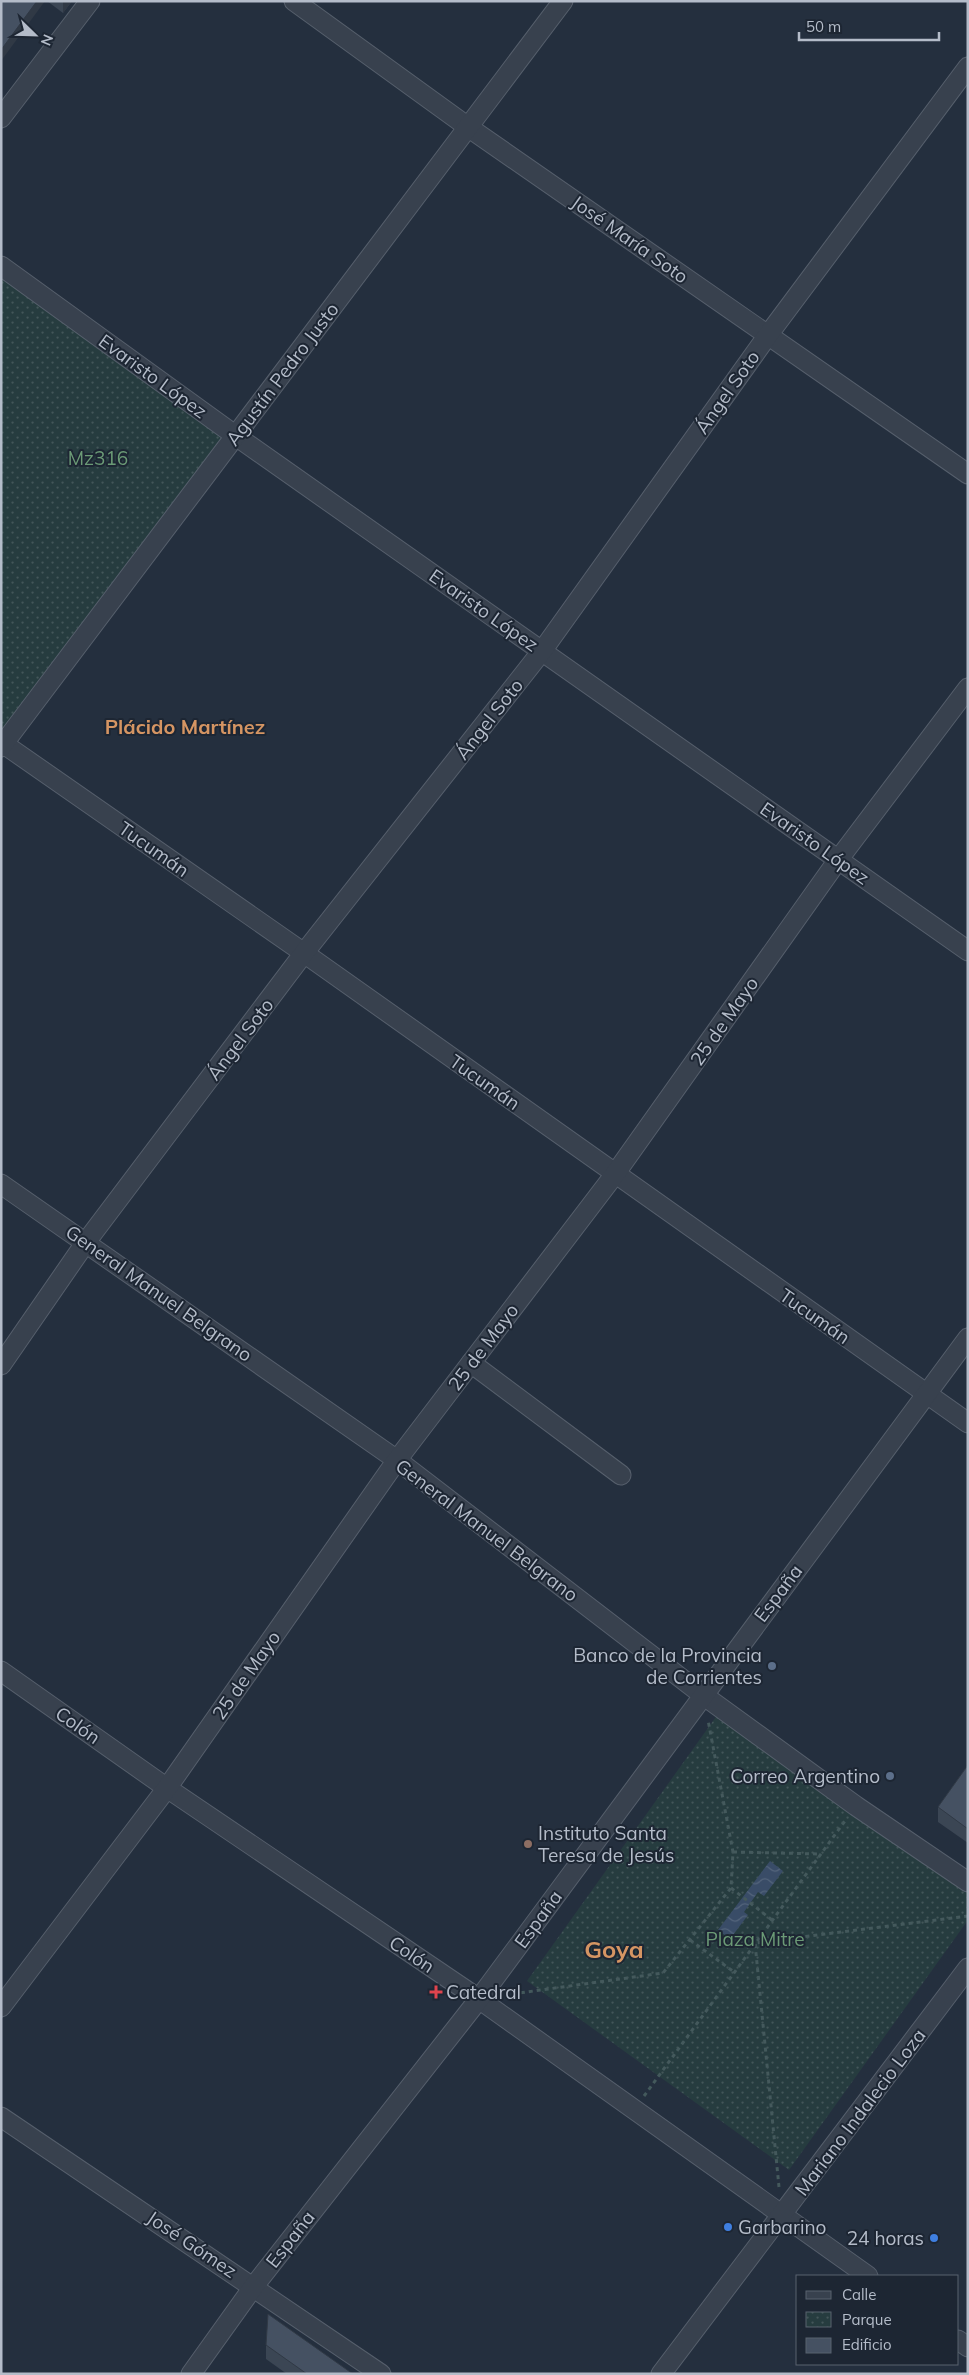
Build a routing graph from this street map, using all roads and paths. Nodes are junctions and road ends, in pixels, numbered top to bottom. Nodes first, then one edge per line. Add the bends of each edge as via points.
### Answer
1 (90, 1) edge
2 (294, 1) edge
3 (563, 1) edge
4 (968, 67) edge
5 (1, 118) edge
6 (468, 127) junction
7 (1, 266) edge
8 (768, 335) junction
9 (236, 436) junction
10 (968, 474) edge
11 (542, 651) junction
12 (968, 688) edge
13 (2, 744) edge
14 (838, 860) junction
15 (968, 951) edge
16 (304, 953) junction
17 (615, 1174) junction
18 (1, 1184) edge
19 (86, 1242) junction
20 (968, 1338) edge
21 (471, 1363) junction
22 (1, 1365) edge
23 (926, 1395) junction
24 (968, 1423) edge
25 (397, 1460) junction
26 (621, 1475) dead end
27 (1, 1671) edge
28 (703, 1695) junction
29 (167, 1788) junction
30 (856, 1806) junction
31 (733, 1852) junction
32 (821, 1854) junction
33 (968, 1882) edge
34 (731, 1888) junction
35 (968, 1916) edge
36 (772, 1920) junction
37 (689, 1940) junction
38 (755, 1942) junction
39 (968, 1968) edge
40 (734, 1972) junction
41 (479, 1999) junction
42 (1, 2007) edge
43 (636, 2108) junction
44 (1, 2117) edge
45 (782, 2215) junction
46 (867, 2275) edge
47 (254, 2286) junction
48 (191, 2374) edge
49 (381, 2374) edge
50 (661, 2374) edge

1 - 5 street
2 - 6 street, José María Soto
3 - 6 street, Agustín Pedro Justo
4 - 8 street, Ángel Soto
6 - 8 street, José María Soto
6 - 9 street, Agustín Pedro Justo
7 - 9 street, Evaristo López
8 - 10 street, José María Soto
8 - 11 street, Ángel Soto
9 - 11 street, Evaristo López
9 - 13 street, Agustín Pedro Justo
11 - 14 street, Evaristo López
11 - 16 street, Ángel Soto
12 - 14 street, 25 de Mayo
13 - 16 street, Tucumán
14 - 15 street, Evaristo López
14 - 17 street, 25 de Mayo
16 - 17 street, Tucumán
16 - 19 street, Ángel Soto
17 - 21 street, 25 de Mayo
17 - 23 street, Tucumán
18 - 19 street, General Manuel Belgrano
19 - 22 street, Ángel Soto
19 - 25 street, General Manuel Belgrano
20 - 23 street, España
21 - 25 street, 25 de Mayo
21 - 26 street
23 - 24 street, Tucumán
23 - 28 street, España
25 - 28 street, General Manuel Belgrano
25 - 29 street, 25 de Mayo
27 - 29 street, Colón
28 - 30 street, General Manuel Belgrano
28 - 31 path
28 - 41 street, España
29 - 41 street, Colón
29 - 42 street, 25 de Mayo
30 - 32 path
30 - 33 street, General Manuel Belgrano
31 - 32 path
31 - 34 path
32 - 36 path
34 - 36 path
34 - 37 path
35 - 38 path
36 - 38 path
37 - 40 path
37 - 41 path via 663,1973
38 - 40 path
38 - 45 path
39 - 45 street, Mariano Indalecio Loza
40 - 43 path
41 - 43 street, Colón
41 - 47 street, España
43 - 45 street, Colón
44 - 47 street, José Gómez
45 - 46 street, Colón
45 - 50 street, Mariano Indalecio Loza
47 - 48 street, España
47 - 49 street, José Gómez

